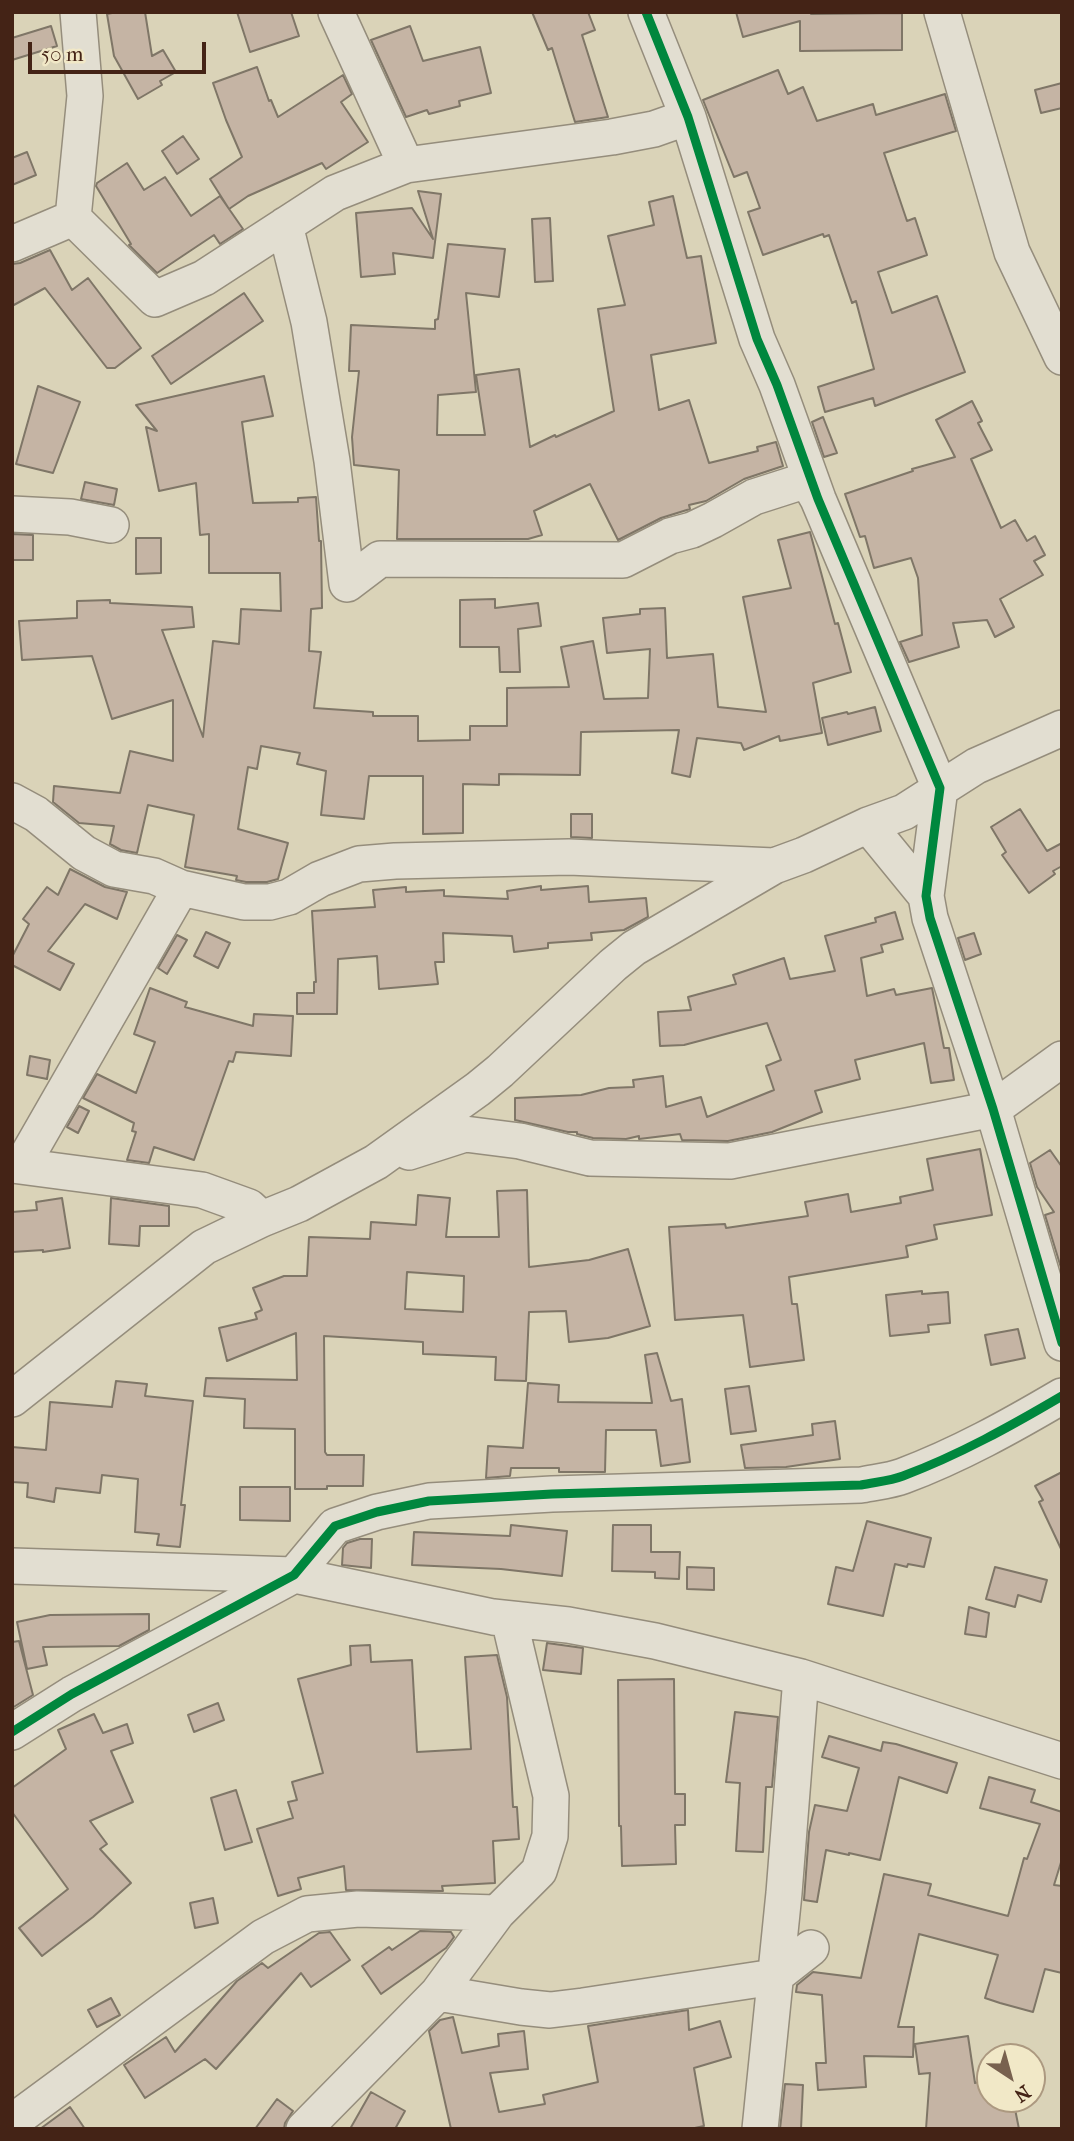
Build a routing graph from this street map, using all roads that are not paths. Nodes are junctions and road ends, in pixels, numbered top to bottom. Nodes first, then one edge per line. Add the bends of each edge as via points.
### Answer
1 (78, 12) edge
2 (336, 12) edge
3 (942, 12) edge
4 (647, 13) edge
5 (688, 117) junction
6 (406, 165) junction
7 (73, 218) junction
8 (285, 225) junction
9 (12, 244) edge
10 (1062, 357) edge
11 (818, 499) junction
12 (12, 514) edge
13 (111, 525) dead end
14 (1062, 728) edge
15 (940, 788) junction
16 (12, 801) edge
17 (868, 825) junction
18 (774, 866) junction
19 (181, 888) junction
20 (926, 896) junction
21 (1062, 1059) edge
22 (993, 1109) junction
23 (376, 1162) junction
24 (17, 1165) edge
25 (262, 1219) junction
26 (1062, 1343) edge
27 (1062, 1396) edge
28 (12, 1399) edge
29 (12, 1566) edge
30 (294, 1575) junction
31 (509, 1619) junction
32 (800, 1677) junction
33 (12, 1732) edge
34 (1062, 1761) edge
35 (497, 1913) junction
36 (811, 1948) dead end
37 (774, 1977) junction
38 (438, 1993) junction
39 (12, 2122) edge
40 (304, 2129) edge
41 (760, 2129) edge

1 - 7 street via 85,96
2 - 6 street
3 - 10 street via 1012,252
4 - 5 street
5 - 6 street via 612,137
5 - 11 street via 757,339
6 - 8 street via 335,193
7 - 8 street via 155,299 204,278
7 - 9 street
8 - 11 street via 311,334 348,584 380,559 623,560 713,520 754,496 807,480
11 - 15 street
12 - 13 street
14 - 15 street via 976,766
15 - 17 street via 904,812
15 - 20 street
16 - 19 street via 114,869 154,876
17 - 18 street
17 - 20 street
18 - 19 street via 569,857 395,861 359,864 270,902 244,902
18 - 23 street via 634,948 500,1072
19 - 24 street
20 - 22 street
21 - 22 street
22 - 23 street via 730,1161 590,1158 465,1134
22 - 26 street
23 - 25 street
24 - 25 street via 202,1190 248,1207
25 - 28 street via 204,1247
27 - 30 street via 973,1446 901,1477 861,1485 552,1494 429,1501 377,1512 335,1526
29 - 30 street
30 - 31 street
30 - 33 street via 72,1694
31 - 32 street via 655,1641
31 - 35 street via 551,1796 550,1836 539,1871
32 - 34 street
32 - 37 street
35 - 38 street
35 - 39 street via 358,1909 307,1914 263,1937
36 - 37 street
37 - 38 street via 550,2010
37 - 41 street
38 - 40 street

